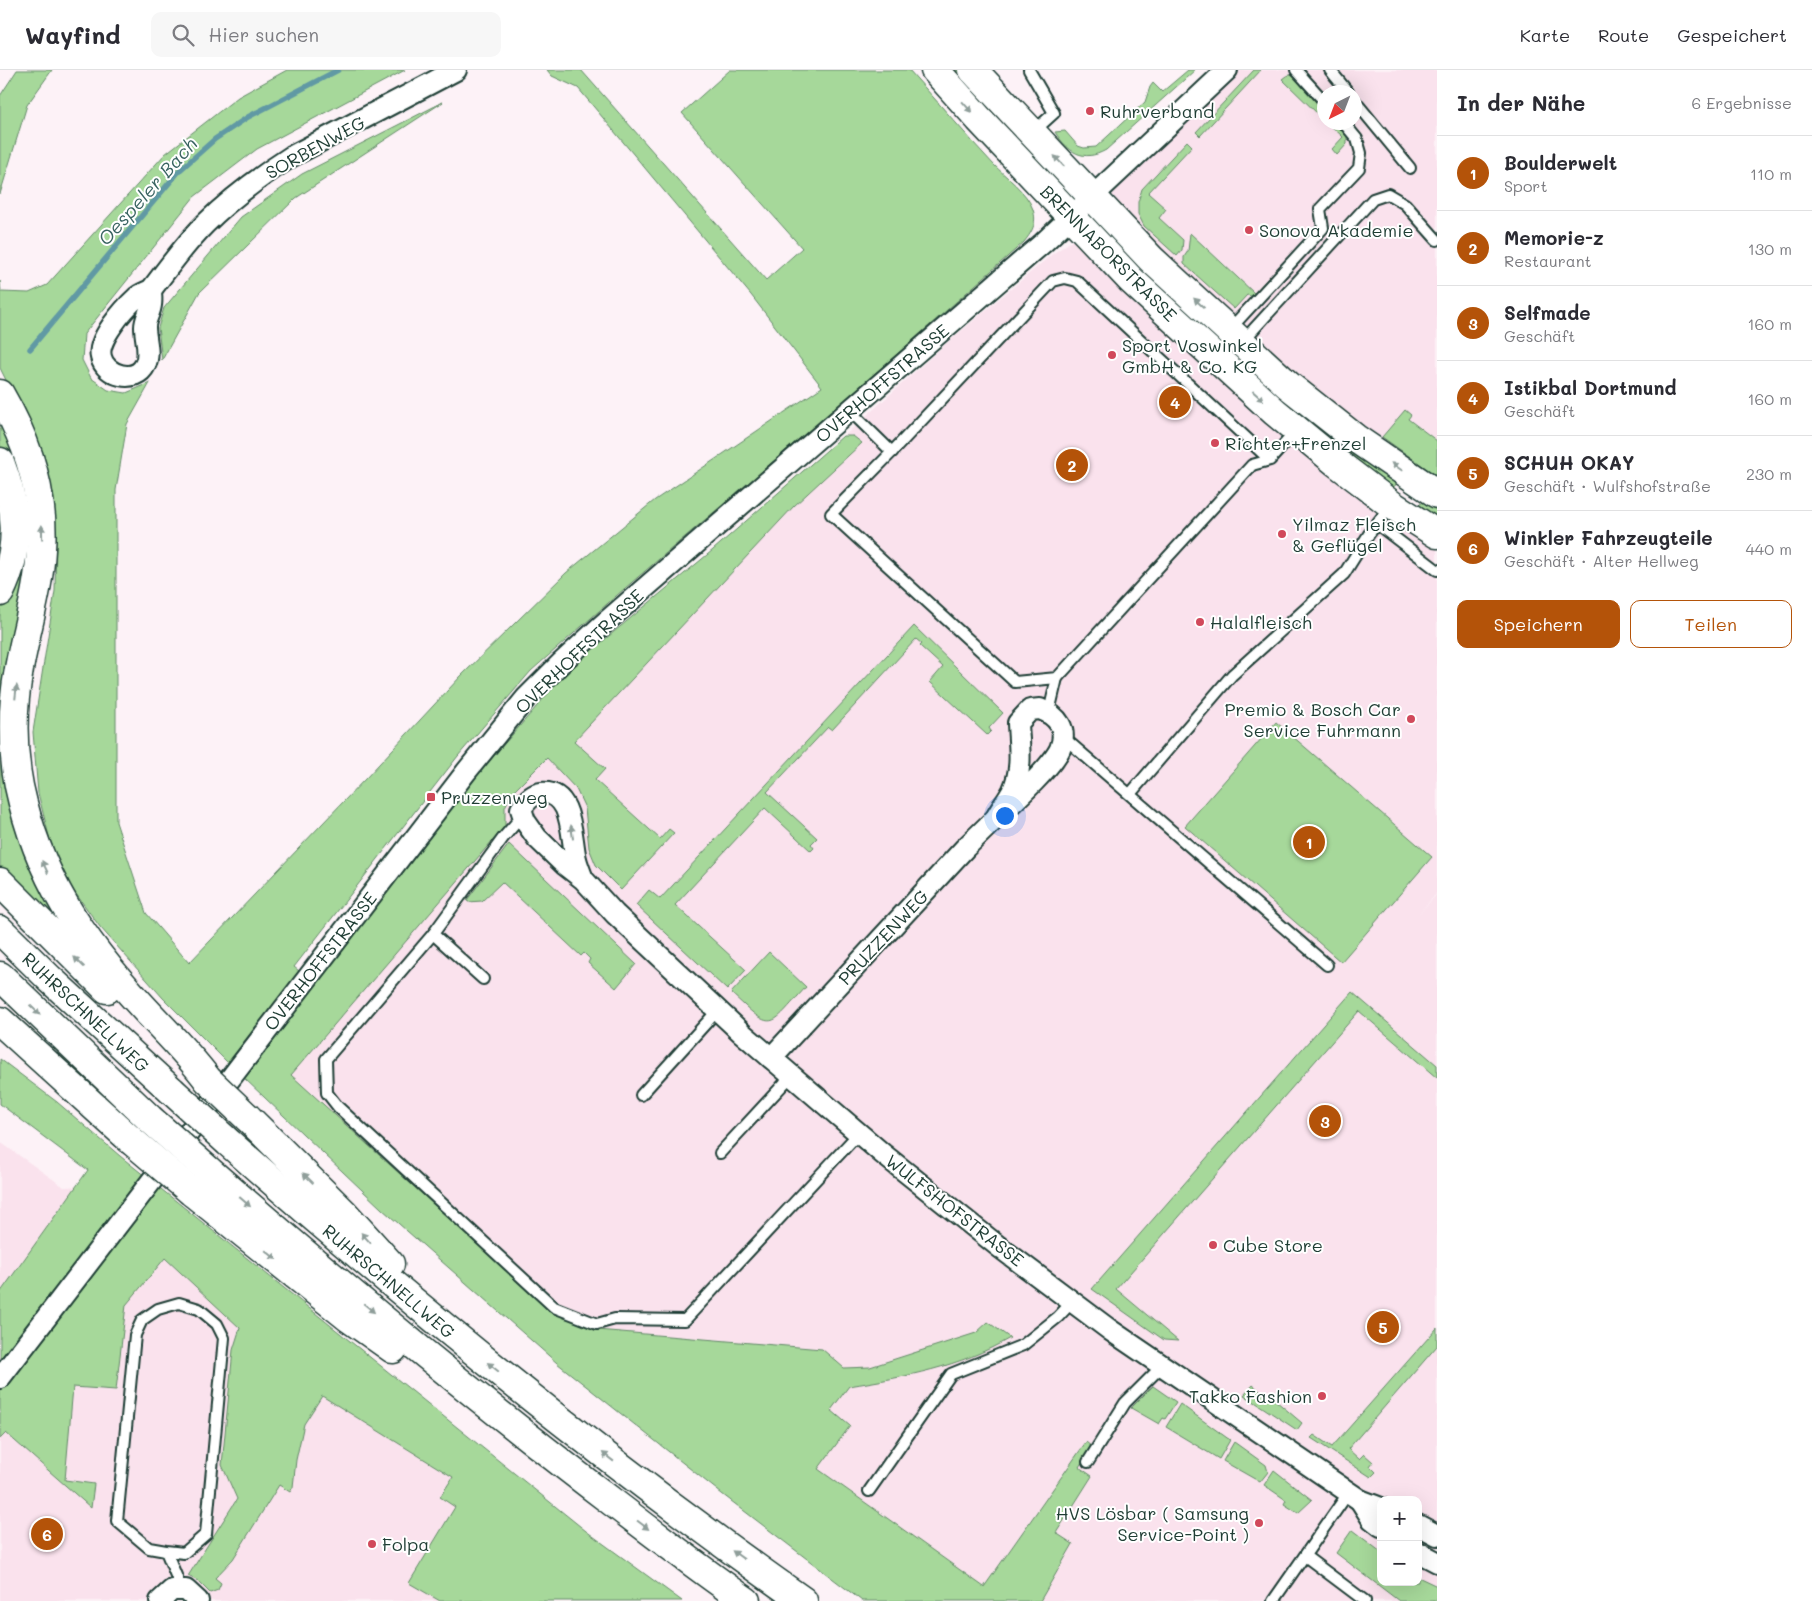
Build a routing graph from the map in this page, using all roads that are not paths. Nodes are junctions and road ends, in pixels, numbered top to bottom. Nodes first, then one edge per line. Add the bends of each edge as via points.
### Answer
1 (456, 70) edge
2 (935, 70) edge
3 (973, 70) edge
4 (1029, 70) edge
5 (1227, 70) edge
6 (1296, 70) edge
7 (1330, 70) edge
8 (1342, 85) edge
9 (1317, 93) edge
10 (1362, 110) edge
11 (1350, 130) edge
12 (1032, 133) junction
13 (1410, 168) dead end
14 (1092, 197) junction
15 (1071, 216) junction
16 (1437, 240) edge
17 (151, 290) dead end
18 (1235, 336) junction
19 (0, 394) edge
20 (1317, 408) junction
21 (850, 411) junction
22 (1297, 430) junction
23 (892, 452) junction
24 (1270, 460) junction
25 (0, 462) edge
26 (1429, 489) edge
27 (1384, 514) junction
28 (1437, 534) edge
29 (1437, 570) edge
30 (0, 592) edge
31 (1057, 678) junction
32 (1049, 712) junction
33 (1062, 736) junction
34 (1130, 794) junction
35 (522, 816) junction
36 (996, 818) junction
37 (583, 879) junction
38 (0, 882) edge
39 (0, 930) edge
40 (433, 934) junction
41 (1327, 965) dead end
42 (0, 976) edge
43 (483, 979) dead end
44 (718, 1010) junction
45 (0, 1021) edge
46 (0, 1042) edge
47 (771, 1058) junction
48 (198, 1070) junction
49 (792, 1076) junction
50 (641, 1095) dead end
51 (105, 1117) junction
52 (859, 1133) junction
53 (720, 1153) dead end
54 (1072, 1302) junction
55 (472, 1350) junction
56 (1162, 1366) junction
57 (0, 1378) edge
58 (550, 1454) junction
59 (1088, 1462) dead end
60 (869, 1491) dead end
61 (1354, 1496) junction
62 (1377, 1506) edge
63 (1377, 1523) edge
64 (1422, 1527) edge
65 (1437, 1535) edge
66 (166, 1551) junction
67 (1422, 1554) edge
68 (1304, 1556) junction
69 (1437, 1562) edge
70 (179, 1590) junction
71 (160, 1601) edge
72 (198, 1601) edge
73 (746, 1601) edge
74 (802, 1601) edge
75 (1273, 1601) edge
76 (1365, 1601) edge

1 - 17 street, SORBENWEG via 292,156 268,172 204,225
2 -> 15 main road, BRENNABORSTRASSE
3 - 12 main road, BRENNABORSTRASSE
4 - 12 lane via 1054,113
5 - 14 street, OVERHOFFSTRASSE
6 - 9 lane
7 - 8 lane
10 - 13 lane
11 - 18 lane via 1361,152 1359,168 1320,208 1322,228
14 -> 12 main road, BRENNABORSTRASSE
14 - 15 street, OVERHOFFSTRASSE
18 -> 14 main road, BRENNABORSTRASSE via 1152,259
15 - 21 street, OVERHOFFSTRASSE
15 -> 22 main road, BRENNABORSTRASSE via 1131,280
16 - 18 lane via 1405,204 1388,194 1373,199
18 - 20 main road, BRENNABORSTRASSE
48 -> 19 main road via 96,952 67,910 38,854 28,822 19,784 14,714 18,670 38,577 41,516 31,461
20 - 22 main road
26 -> 20 main road, BRENNABORSTRASSE
21 - 23 lane
21 - 57 street, OVERHOFFSTRASSE via 601,626 526,698
22 - 24 lane
22 - 27 main road, BRENNABORSTRASSE via 1337,464
23 - 24 lane via 1053,281 1065,278 1077,281
23 - 31 lane via 831,514 1015,682
24 - 31 lane via 1252,465
25 - 30 main road via 8,482 16,525 15,550
26 - 27 main road
27 - 28 main road, BRENNABORSTRASSE
27 - 29 lane
27 - 34 lane via 1344,574 1232,675
31 - 32 lane
32 - 33 street via 1061,724
32 - 36 street, PRUZZENWEG via 1030,710 1018,723 1019,770
33 - 34 lane
33 - 36 street, PRUZZENWEG via 1060,749 1047,766
34 - 41 lane
35 - 37 street, WULFSHOFSTRASSE via 537,838
37 -> 35 street, WULFSHOFSTRASSE via 575,856 569,813 561,801 547,792 537,793 526,800 521,808
35 - 40 lane
36 - 47 street, PRUZZENWEG
37 - 44 street, WULFSHOFSTRASSE via 615,914
48 -> 38 main road via 150,1031
39 - 55 main road, RUHRSCHNELLWEG, bridge via 229,1143
40 - 43 lane
40 - 52 lane via 326,1059 327,1093 338,1107 554,1307 597,1324 615,1319 685,1320
42 -> 58 main road, RUHRSCHNELLWEG, bridge via 208,1170 405,1338
44 - 47 street, WULFSHOFSTRASSE
44 - 50 lane
45 - 51 main road
46 - 51 main road via 43,1069
47 - 49 street, WULFSHOFSTRASSE
55 -> 48 main road, bridge via 440,1320 343,1212
49 - 52 street, WULFSHOFSTRASSE
49 - 53 lane
51 -> 58 main road, bridge via 192,1192 349,1318
52 - 54 street, WULFSHOFSTRASSE
54 - 56 street, WULFSHOFSTRASSE
54 - 60 lane via 1058,1318 1023,1346 951,1374
74 -> 55 main road, RUHRSCHNELLWEG via 621,1468
56 - 59 lane via 1125,1403
56 - 61 street, WULFSHOFSTRASSE
58 -> 73 main road, RUHRSCHNELLWEG
61 - 62 street, WULFSHOFSTRASSE
61 - 63 street, WULFSHOFSTRASSE
61 - 68 lane
64 - 65 street
66 - 66 lane via 184,1553 206,1534 224,1338 217,1324 199,1309 179,1303 158,1308 142,1320 135,1335 117,1521 148,1548
66 - 70 lane
67 - 69 street
68 - 75 lane
68 - 76 lane
70 - 71 street via 172,1590
70 - 72 street via 186,1590

